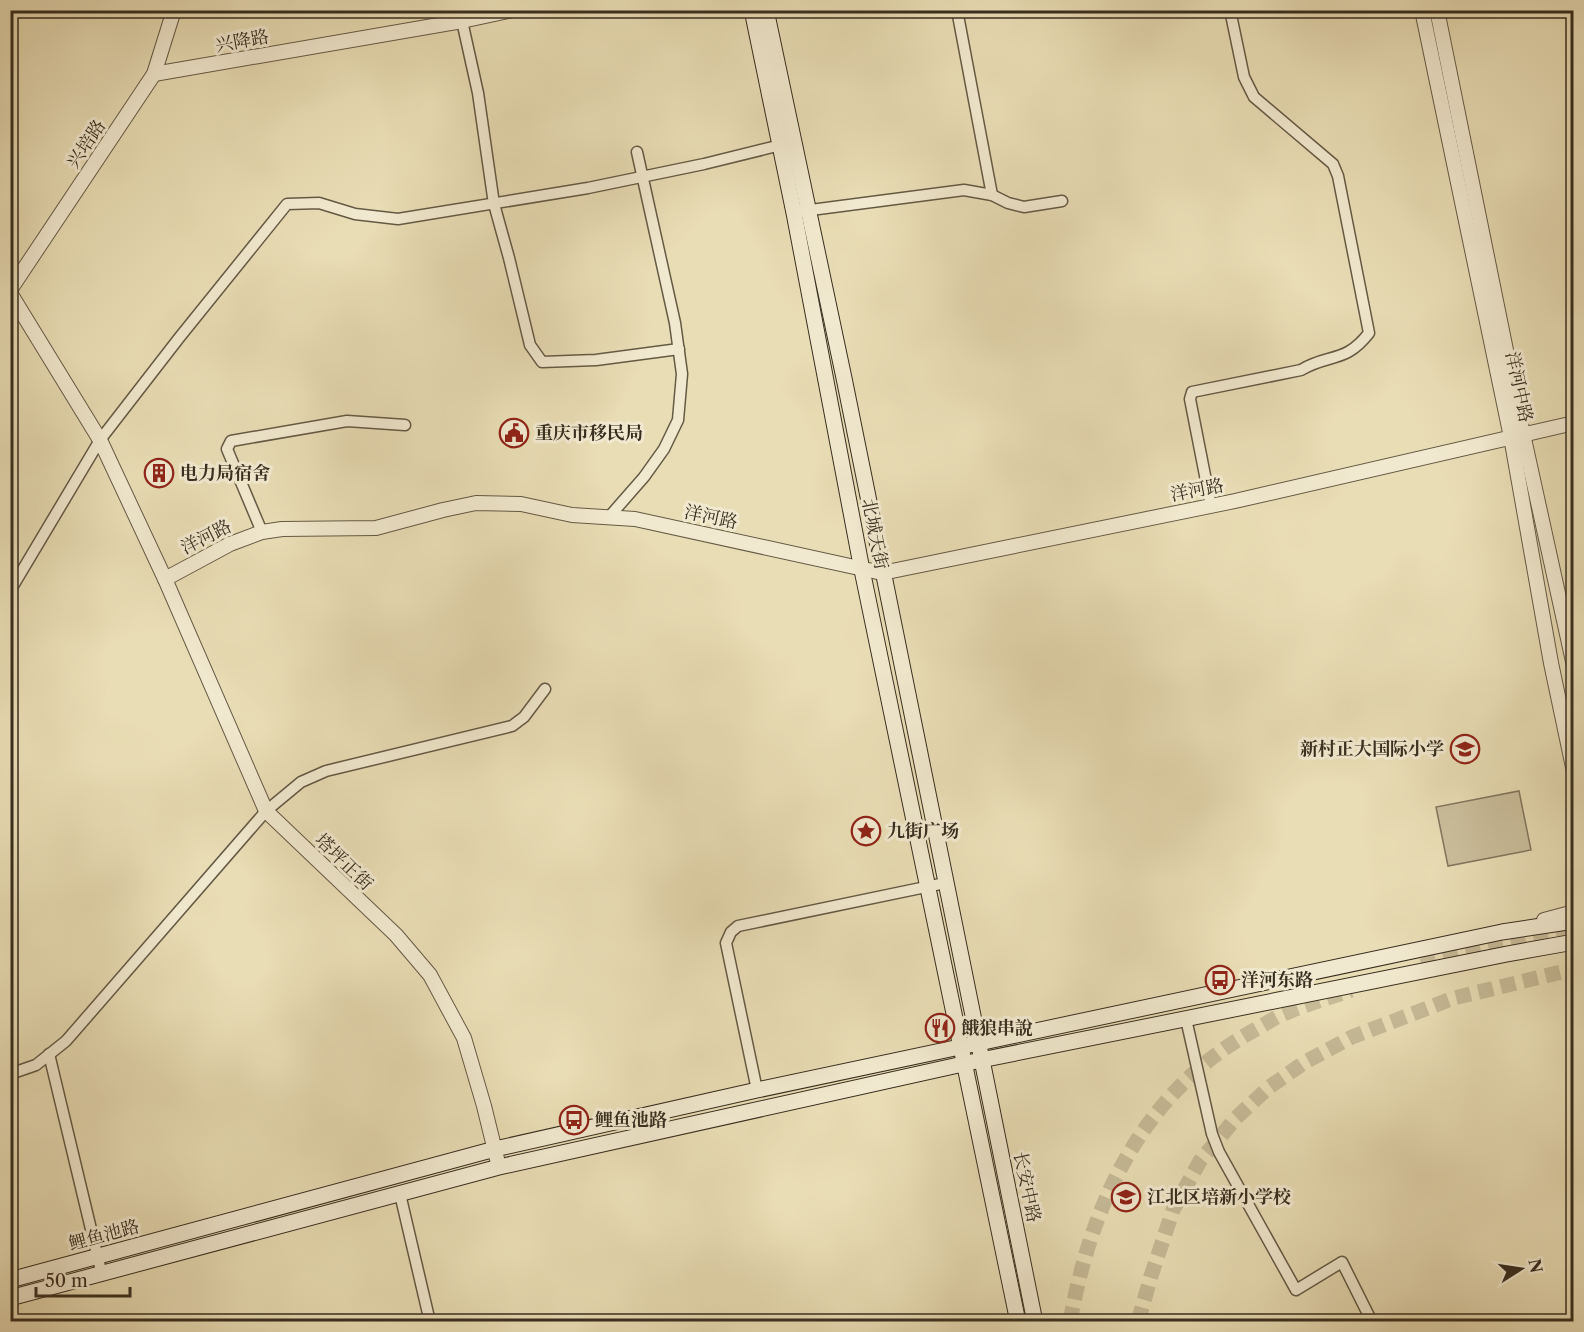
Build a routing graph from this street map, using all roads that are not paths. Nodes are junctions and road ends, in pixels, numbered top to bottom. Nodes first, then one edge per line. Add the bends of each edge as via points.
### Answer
1 (174, 10) edge
2 (513, 10) edge
3 (752, 10) edge
4 (766, 10) edge
5 (957, 10) edge
6 (1230, 10) edge
7 (1422, 10) edge
8 (1437, 10) edge
9 (462, 21) junction
10 (154, 74) junction
11 (787, 143) junction
12 (637, 152) dead end
13 (642, 177) junction
14 (992, 195) junction
15 (1062, 201) dead end
16 (494, 204) junction
17 (801, 211) junction
18 (10, 291) edge
19 (679, 349) junction
20 (1574, 423) edge
21 (405, 425) dead end
22 (1517, 436) junction
23 (100, 440) junction
24 (1211, 506) junction
25 (609, 517) junction
26 (262, 532) junction
27 (862, 570) junction
28 (882, 573) junction
29 (165, 579) junction
30 (10, 591) edge
31 (1574, 666) edge
32 (545, 689) dead end
33 (1574, 772) edge
34 (266, 811) junction
35 (945, 883) junction
36 (926, 886) junction
37 (1574, 912) edge
38 (1574, 921) edge
39 (1502, 932) junction
40 (1574, 942) edge
41 (1186, 1019) junction
42 (977, 1043) junction
43 (960, 1046) junction
44 (49, 1054) junction
45 (981, 1060) junction
46 (964, 1064) junction
47 (10, 1074) edge
48 (757, 1090) junction
49 (495, 1149) junction
50 (499, 1167) junction
51 (400, 1194) junction
52 (98, 1257) junction
53 (102, 1275) junction
54 (10, 1280) edge
55 (10, 1298) edge
56 (430, 1322) edge
57 (1018, 1322) edge
58 (1035, 1322) edge
59 (1372, 1322) edge

1 - 10 street, 兴培路
2 - 9 street, 兴降路
3 - 11 main road, 北城天街
4 - 11 main road, 北城天街
5 - 14 street
6 - 24 street via 1244,77 1254,97 1333,164 1369,333 1359,347 1346,354 1301,369 1192,392 1190,399
7 - 22 street, 洋河中路
8 - 22 street, 洋河中路
9 - 10 street, 兴降路
9 - 16 street via 478,93
10 - 18 street, 兴培路
11 - 13 street
11 - 17 main road, 北城天街
12 - 13 street
13 - 16 street
13 - 19 street
14 - 15 street via 1024,207
14 - 17 street via 964,190
16 - 19 street via 530,345 542,362 596,360
16 - 23 street via 398,219 355,214 319,203 287,204
17 - 27 main road, 北城天街
17 - 28 main road, 北城天街
18 - 23 street
19 - 25 street via 682,374 678,420 644,477
20 - 22 street, 洋河路
21 - 26 street via 347,422 231,441 227,449
22 - 24 street, 洋河路
22 - 31 street, 洋河中路
22 - 33 street, 洋河中路 via 1551,663
23 - 29 street
23 - 30 street
24 - 28 street, 洋河路
25 - 26 street, 洋河路 via 572,515 521,504 476,503 376,528
25 - 27 street, 洋河路 via 723,537
26 - 29 street, 洋河路 via 230,544
27 - 28 street, 洋河路
27 - 36 main road, 北城天街
28 - 35 main road, 北城天街
29 - 34 street, 塔坪正街
32 - 34 street via 512,726 326,771 301,782
34 - 44 street via 66,1041
34 - 49 street, 塔坪正街 via 396,935 430,975 464,1038
35 - 36 street
35 - 42 main road, 北城天街
36 - 43 main road, 北城天街
36 - 48 street via 738,926 731,932 726,943
37 - 39 street
38 - 39 main road
39 - 42 main road
40 - 41 main road
41 - 45 main road
41 - 59 street via 1212,1134 1296,1290 1342,1262
42 - 43 main road, 鲤鱼池路
42 - 45 main road, 北城天街
43 - 46 main road, 北城天街
43 - 48 main road, 鲤鱼池路
44 - 47 street via 36,1065
44 - 52 street
45 - 46 main road, 鲤鱼池路
45 - 58 main road, 长安中路
46 - 50 main road, 鲤鱼池路
46 - 57 main road, 长安中路
48 - 49 main road, 鲤鱼池路
49 - 50 street, 塔坪正街
49 - 52 main road, 鲤鱼池路
50 - 51 main road, 鲤鱼池路
51 - 53 main road, 鲤鱼池路
51 - 56 street
52 - 53 street
52 - 54 main road, 鲤鱼池路
53 - 55 main road, 鲤鱼池路

